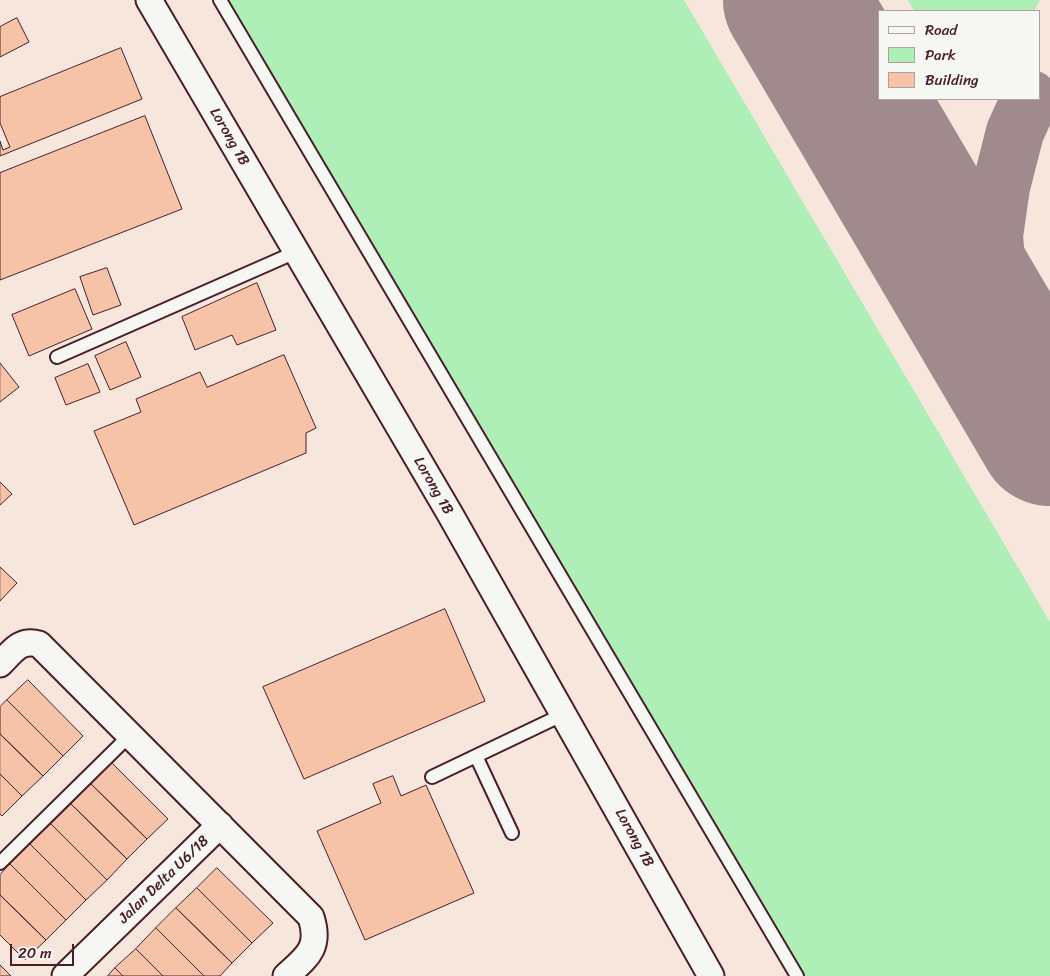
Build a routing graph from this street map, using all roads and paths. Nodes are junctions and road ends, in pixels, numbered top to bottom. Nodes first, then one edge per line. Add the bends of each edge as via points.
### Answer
1 (149, 0) edge
2 (220, 0) edge
3 (296, 252) junction
4 (57, 357) dead end
5 (0, 664) edge
6 (564, 714) junction
7 (130, 735) junction
8 (476, 756) junction
9 (432, 777) dead end
10 (220, 826) junction
11 (512, 833) dead end
12 (0, 863) edge
13 (65, 976) edge
14 (286, 976) edge
15 (711, 976) edge
16 (797, 976) edge

1 - 3 street, Lorong 1B
2 - 16 lane
3 - 4 lane
3 - 6 street, Lorong 1B
5 - 7 street via 20,644 30,641 39,644
6 - 8 lane
6 - 15 street, Lorong 1B
7 - 10 street
7 - 12 lane
8 - 9 lane
8 - 11 lane
10 - 13 street, Jalan Delta U6/18
10 - 14 street via 311,918 316,931 310,954

